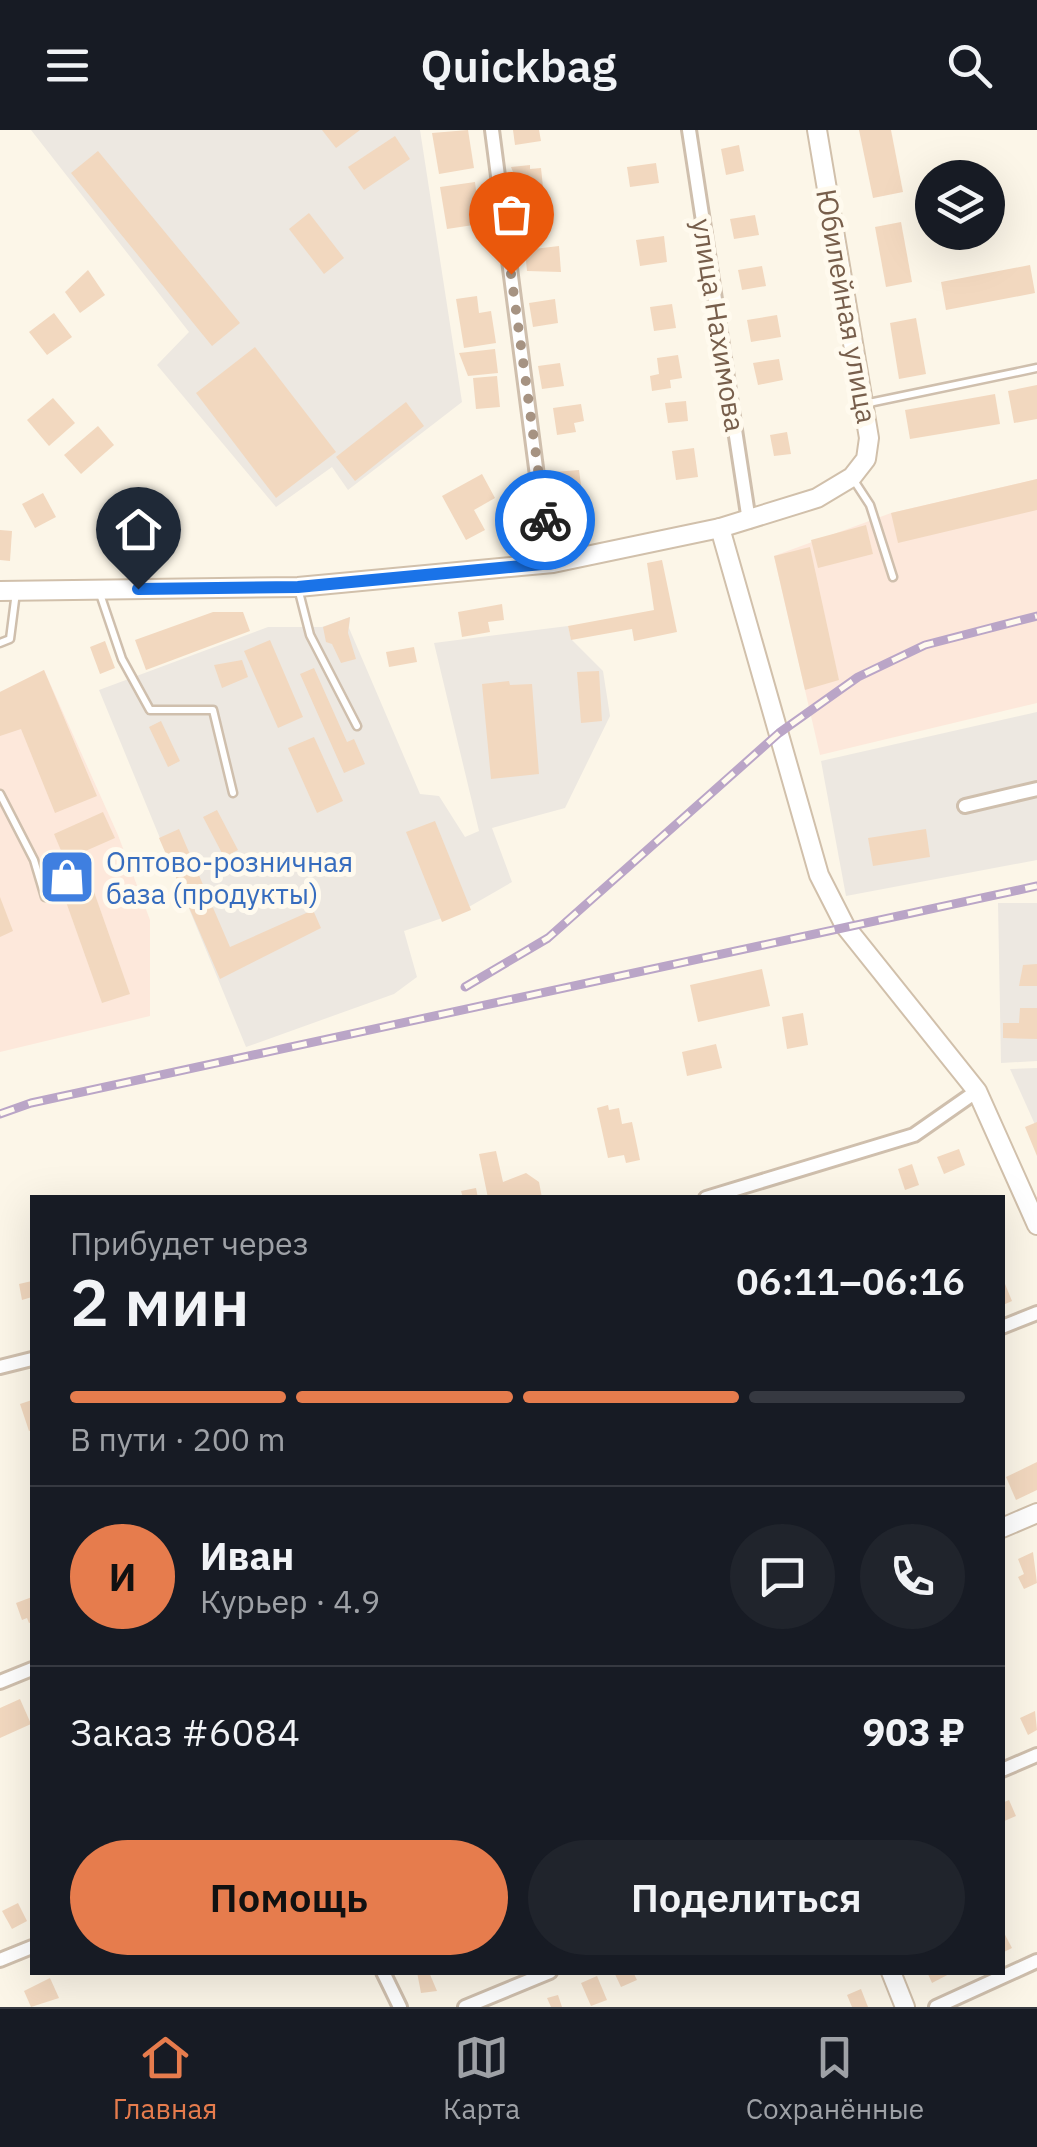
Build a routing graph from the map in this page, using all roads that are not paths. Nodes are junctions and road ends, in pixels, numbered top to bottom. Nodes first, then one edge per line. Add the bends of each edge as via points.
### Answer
1 (492, 130) edge
2 (689, 130) edge
3 (817, 130) edge
4 (1037, 368) edge
5 (863, 404) junction
6 (852, 478) junction
7 (749, 521) junction
8 (720, 528) junction
9 (553, 563) junction
10 (893, 577) dead end
11 (298, 587) junction
12 (98, 590) junction
13 (8, 591) edge
14 (0, 644) edge
15 (356, 726) dead end
16 (1037, 789) edge
17 (233, 793) dead end
18 (0, 794) edge
19 (965, 806) dead end
20 (45, 897) dead end
21 (977, 1091) junction
22 (716, 1195) edge
23 (1037, 1224) edge
24 (1037, 1312) edge
25 (1005, 1326) edge
26 (30, 1360) edge
27 (0, 1367) edge
28 (1037, 1513) edge
29 (1005, 1527) edge
30 (30, 1670) edge
31 (0, 1682) edge
32 (1037, 1755) edge
33 (1005, 1769) edge
34 (30, 1947) edge
35 (0, 1960) edge
36 (1037, 1961) edge
37 (384, 1975) edge
38 (543, 1975) edge
39 (892, 1975) edge
40 (400, 2007) edge
41 (466, 2007) edge
42 (906, 2007) edge
43 (936, 2007) edge

1 - 9 street
2 - 7 street, улица Нахимова
3 - 5 main road, Юбилейная улица
4 - 5 lane
5 - 6 main road, Юбилейная улица via 870,438
6 - 7 main road
6 - 10 lane via 870,505
7 - 8 main road
8 - 9 main road
8 - 21 main road via 819,875 845,926
9 - 11 main road
11 - 12 main road
11 - 15 lane via 310,635
12 - 13 main road
12 - 17 lane via 122,659 150,710 213,710
13 - 14 lane via 10,639
16 - 19 street
18 - 20 lane
21 - 22 street via 914,1135
21 - 23 main road
24 - 25 street
26 - 27 street
28 - 29 main road
30 - 31 street
32 - 33 street
34 - 35 street
36 - 43 street
37 - 40 street
38 - 41 street
39 - 42 main road

